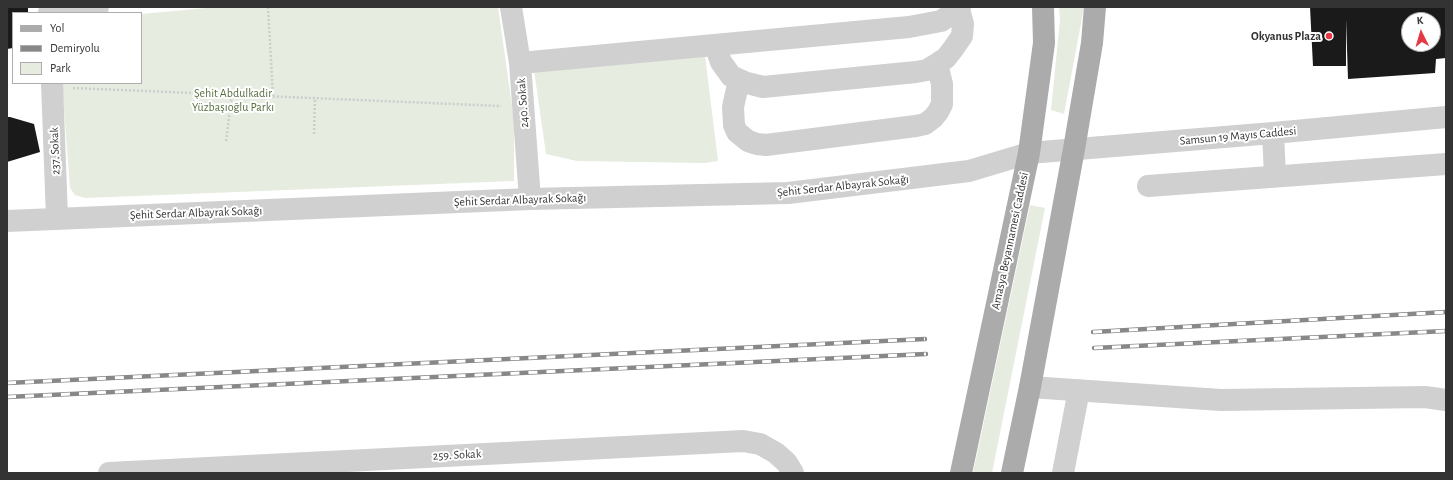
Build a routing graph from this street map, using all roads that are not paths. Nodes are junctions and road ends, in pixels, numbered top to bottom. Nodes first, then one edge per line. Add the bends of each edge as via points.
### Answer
1 (98, 7) edge
2 (512, 7) edge
3 (1043, 7) edge
4 (1095, 7) edge
5 (960, 8) edge
6 (49, 11) edge
7 (715, 45) junction
8 (520, 63) junction
9 (937, 64) junction
10 (739, 80) junction
11 (52, 84) edge
12 (1446, 117) edge
13 (1273, 133) junction
14 (1074, 149) junction
15 (1029, 153) junction
16 (1446, 164) edge
17 (1275, 176) junction
18 (1148, 186) dead end
19 (530, 199) junction
20 (57, 218) junction
21 (7, 221) edge
22 (1030, 387) junction
23 (1079, 390) junction
24 (1446, 400) edge
25 (260, 469) edge
26 (198, 471) edge
27 (109, 473) edge
28 (793, 473) edge
29 (961, 473) edge
30 (1012, 473) edge
31 (1063, 473) edge

1 - 6 street
2 - 8 street, 240. Sokak
3 - 15 main road, Amasya Beyannamesi Caddesi via 1044,43
4 - 14 main road via 1092,43
5 - 7 street via 941,21 909,27
5 - 9 street via 962,36 954,50
7 - 8 street
7 - 10 street via 726,70
8 - 19 street, 240. Sokak
9 - 10 street via 927,70 916,72 763,87
9 - 10 street via 942,84 942,104 933,118 925,124 766,144 748,141 737,132 734,125 733,107
11 - 20 street, 237. Sokak
12 - 13 street, Samsun 19 Mayıs Caddesi
13 - 14 street, Samsun 19 Mayıs Caddesi
13 - 17 street
14 - 15 street, Samsun 19 Mayıs Caddesi
14 - 22 main road
15 - 19 street, Şehit Serdar Albayrak Sokağı via 969,171 788,193
15 - 29 main road, Amasya Beyannamesi Caddesi
16 - 17 street
17 - 18 street
19 - 20 street, Şehit Serdar Albayrak Sokağı
20 - 21 street, Şehit Serdar Albayrak Sokağı
22 - 23 street
22 - 30 main road
23 - 24 street via 1221,400 1425,397
23 - 31 street
25 - 26 street, 259. Sokak
25 - 28 street, 259. Sokak via 743,441 760,444 776,453
26 - 27 street, 259. Sokak

